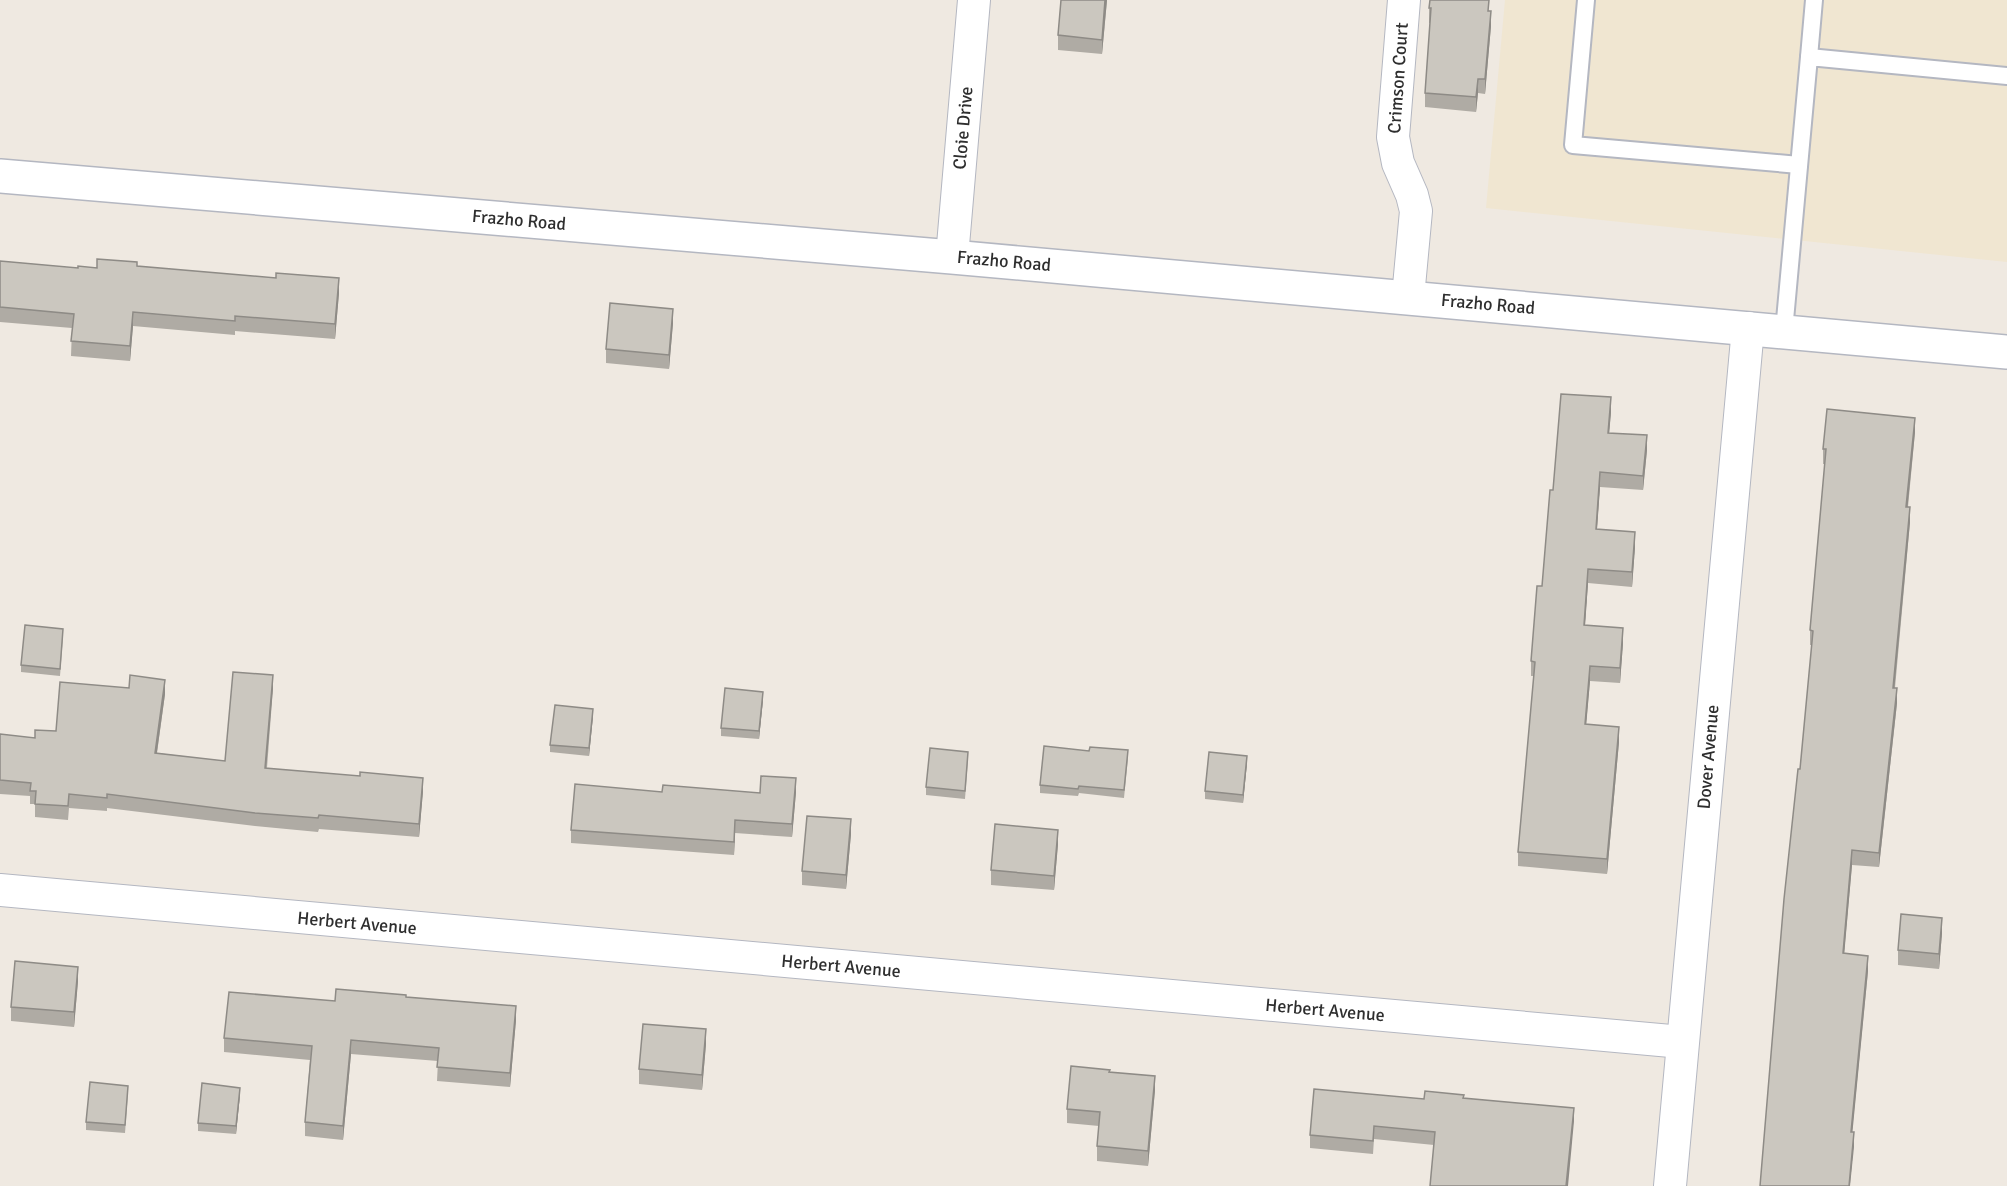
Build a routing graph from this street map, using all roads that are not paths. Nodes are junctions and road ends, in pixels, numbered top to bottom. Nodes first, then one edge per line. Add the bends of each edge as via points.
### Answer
1 (974, 0) edge
2 (1404, 0) edge
3 (1586, 0) edge
4 (1814, 0) edge
5 (1809, 57) junction
6 (2007, 76) edge
7 (1799, 165) junction
8 (0, 176) edge
9 (952, 257) junction
10 (1408, 297) junction
11 (1748, 328) junction
12 (1784, 332) junction
13 (2007, 352) edge
14 (0, 891) edge
15 (1682, 1042) junction
16 (1670, 1186) edge

1 - 9 street, Cloie Drive
2 - 10 street, Crimson Court via 1393,137 1416,211
3 - 7 lane via 1573,145
4 - 5 lane
5 - 6 lane
5 - 7 lane
7 - 12 lane
8 - 9 street, Frazho Road
9 - 10 street, Frazho Road
10 - 11 street, Frazho Road
11 - 12 street, Frazho Road
11 - 15 street, Dover Avenue
12 - 13 street, Frazho Road
14 - 15 street, Herbert Avenue
15 - 16 street, Dover Avenue

